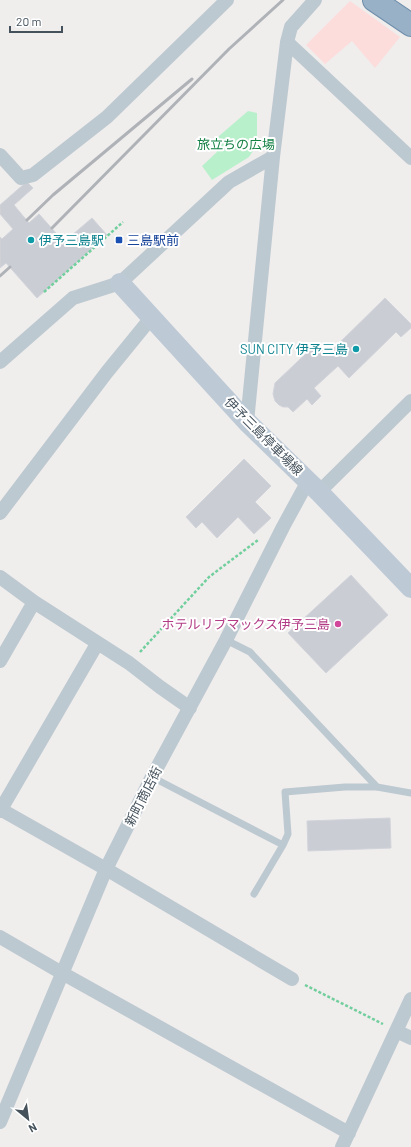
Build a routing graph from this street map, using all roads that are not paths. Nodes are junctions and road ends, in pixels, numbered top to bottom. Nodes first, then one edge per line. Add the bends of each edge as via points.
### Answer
1 (227, 0) edge
2 (314, 0) edge
3 (374, 0) edge
4 (411, 25) edge
5 (287, 42) junction
6 (0, 155) edge
7 (273, 157) junction
8 (411, 158) edge
9 (120, 283) junction
10 (151, 318) junction
11 (0, 362) edge
12 (411, 401) edge
13 (248, 422) junction
14 (314, 486) junction
15 (0, 513) edge
16 (0, 577) edge
17 (411, 588) edge
18 (34, 602) junction
19 (226, 640) junction
20 (97, 644) junction
21 (0, 661) edge
22 (190, 708) junction
23 (152, 777) junction
24 (377, 787) junction
25 (411, 793) edge
26 (0, 810) edge
27 (283, 846) junction
28 (106, 869) junction
29 (254, 894) dead end
30 (0, 937) edge
31 (62, 973) junction
32 (292, 979) road end
33 (411, 999) edge
34 (396, 1031) junction
35 (411, 1038) edge
36 (0, 1122) edge
37 (348, 1142) edge

1 - 6 street via 107,117 33,176 21,178
2 - 5 street via 291,27
3 - 4 highway
5 - 7 street
5 - 8 street
7 - 9 street via 229,182
7 - 13 street
9 - 10 main road, 伊予三島停車場線
9 - 11 street via 73,298
10 - 13 main road, 伊予三島停車場線
10 - 15 street
12 - 14 street, 新町商店街
13 - 14 main road, 伊予三島停車場線
14 - 17 main road, 伊予三島停車場線
14 - 19 street, 新町商店街 via 283,527
16 - 18 street
18 - 20 street
18 - 21 street
19 - 22 street, 新町商店街
19 - 24 lane via 250,652
20 - 22 street via 129,663
20 - 26 street
22 - 23 street, 新町商店街
23 - 27 lane
23 - 28 street, 新町商店街
24 - 25 lane
24 - 27 lane via 285,792 288,834
26 - 28 street
27 - 29 lane
28 - 31 street, 新町商店街
28 - 32 street
30 - 31 street
31 - 36 street, 新町商店街
31 - 37 street
33 - 34 street
34 - 35 street
34 - 37 street

